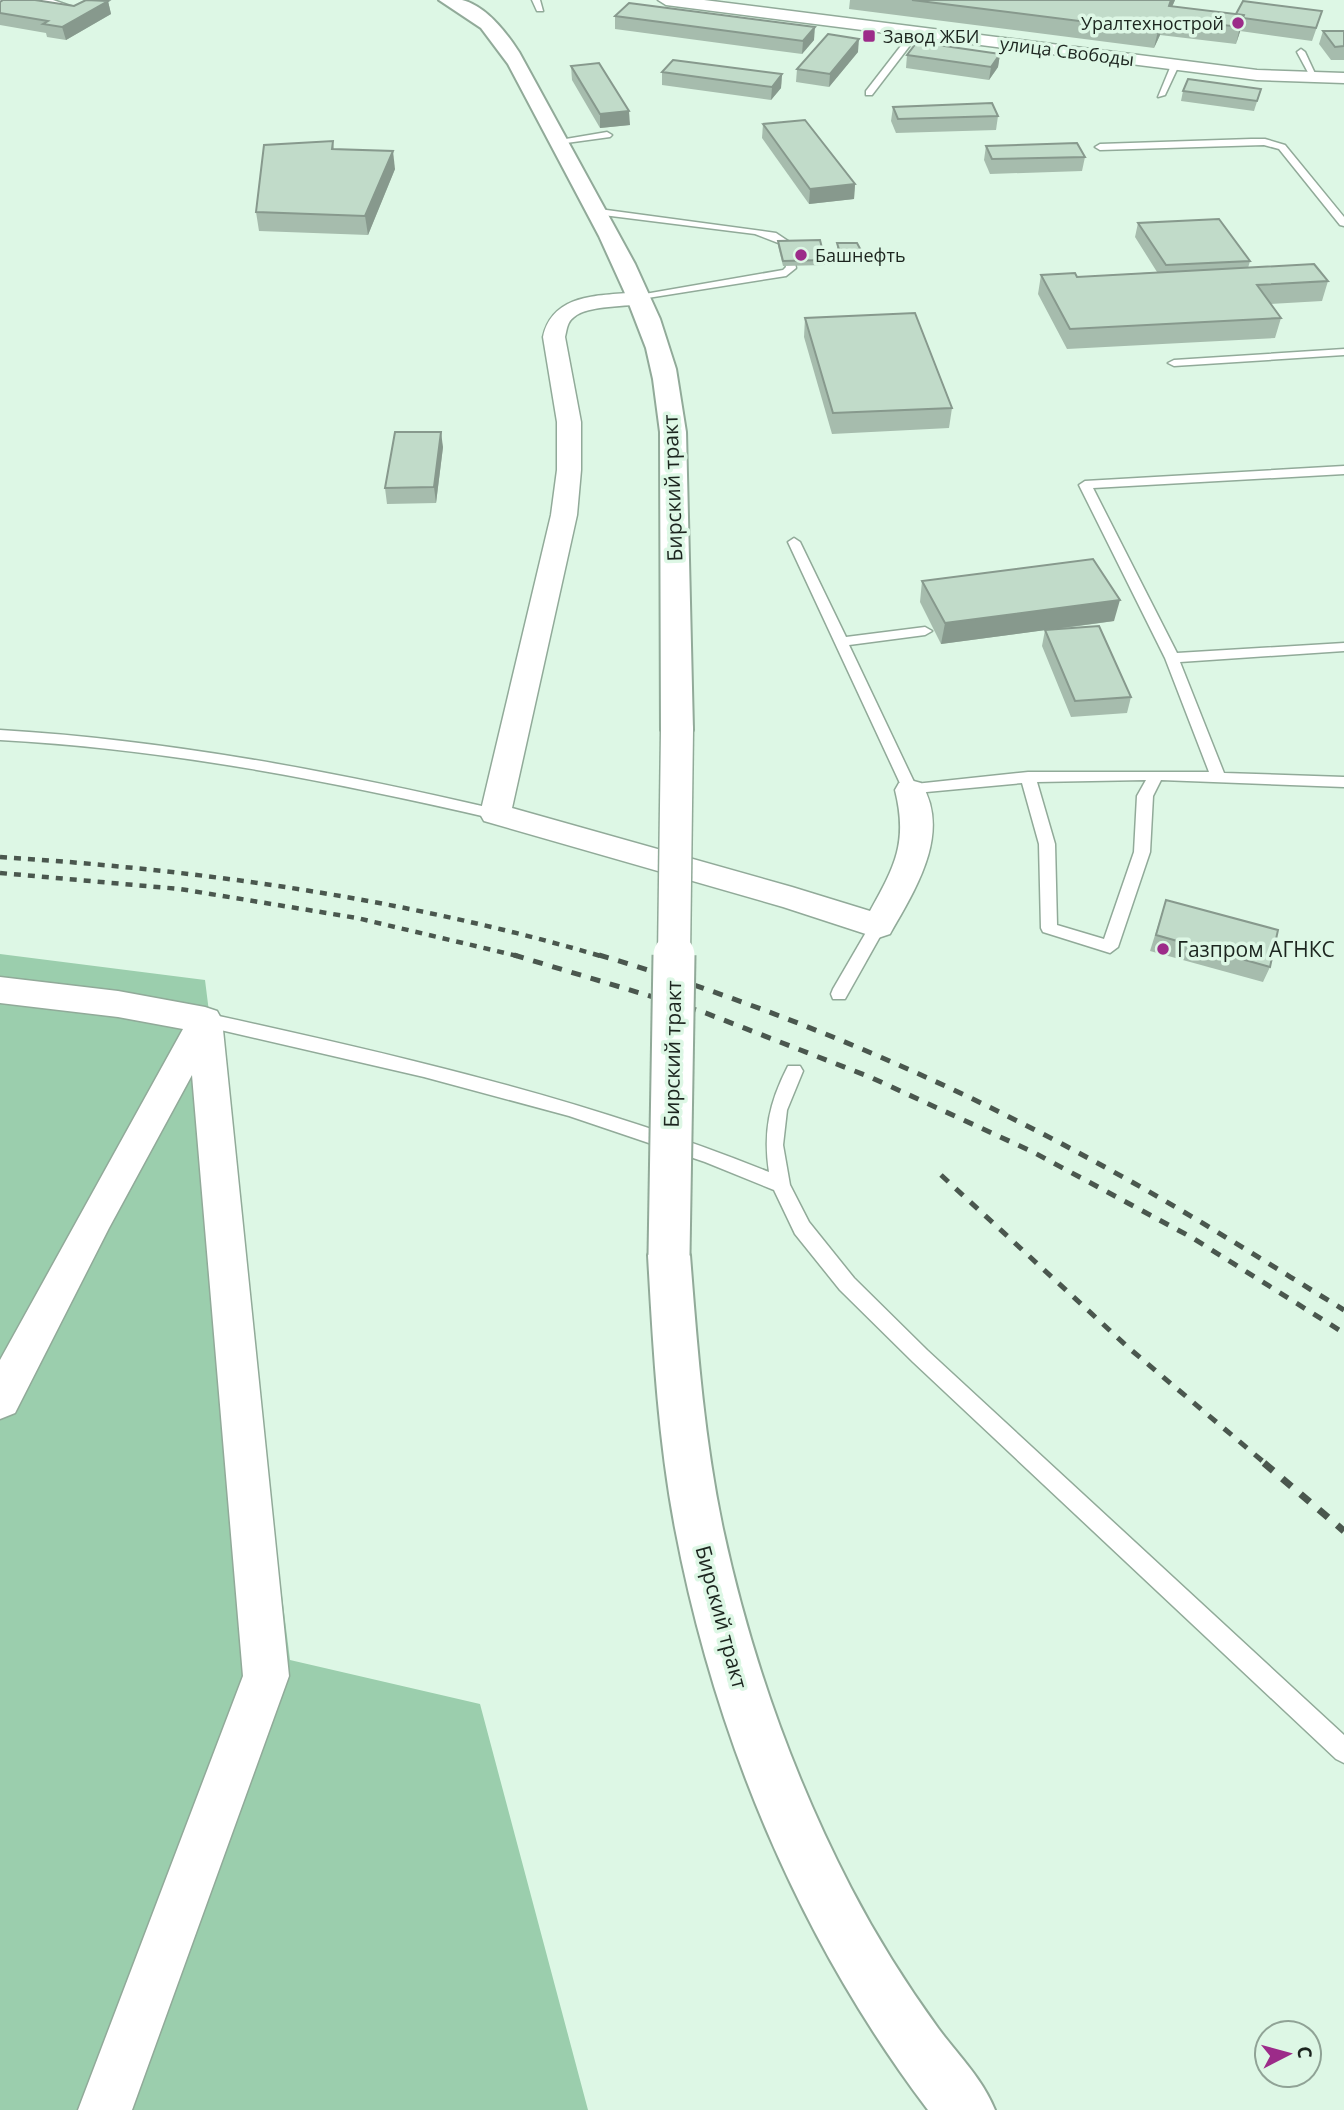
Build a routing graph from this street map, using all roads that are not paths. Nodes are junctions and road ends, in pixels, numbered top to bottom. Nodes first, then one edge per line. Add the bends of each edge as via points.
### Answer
1 (44, 0) edge
2 (448, 0) edge
3 (678, 1) edge
4 (742, 5) edge
5 (79, 11) edge
6 (917, 32) junction
7 (1301, 52) dead end
8 (1175, 65) junction
9 (1315, 78) junction
10 (1344, 78) edge
11 (869, 93) dead end
12 (1161, 95) dead end
13 (607, 135) edge
14 (559, 141) junction
15 (1100, 147) dead end
16 (599, 212) junction
17 (1344, 223) edge
18 (639, 298) junction
19 (1344, 352) edge
20 (1174, 363) dead end
21 (1344, 470) edge
22 (794, 542) dead end
23 (925, 631) dead end
24 (843, 642) junction
25 (1344, 647) edge
26 (1172, 658) junction
27 (0, 735) edge
28 (1156, 775) junction
29 (1218, 776) junction
30 (1028, 777) junction
31 (1344, 782) edge
32 (910, 790) junction
33 (495, 814) junction
34 (878, 926) junction
35 (0, 990) edge
36 (839, 994) dead end
37 (205, 1020) junction
38 (794, 1071) dead end
39 (781, 1185) junction
40 (0, 1401) edge
41 (1344, 1751) edge
42 (105, 2110) edge
43 (965, 2110) edge

1 - 5 lane
2 - 14 main road, Бирский тракт via 491,28
3 - 4 street, улица Свободы
4 - 6 street, улица Свободы
6 - 8 street, улица Свободы
6 - 11 lane
7 - 9 lane
8 - 9 street, улица Свободы
8 - 12 lane
9 - 10 street, улица Свободы
13 - 14 lane
14 - 16 main road, Бирский тракт
15 - 17 lane via 1276,144
16 - 18 main road, Бирский тракт
16 - 18 lane via 755,230 786,243 791,268 786,272
18 - 33 street via 584,305 567,311 556,323 554,337 569,422 564,514
18 - 43 main road, Бирский тракт, bridge via 659,350 673,432 677,730 669,1255 684,1427 699,1529 758,1746 817,1876 866,1969 931,2069
19 - 20 lane
21 - 26 lane via 1085,485
22 - 24 lane
23 - 24 lane
24 - 32 lane
25 - 26 lane
26 - 29 lane
27 - 33 lane via 149,746 244,760
28 - 29 lane
28 - 30 lane
28 - 30 lane via 1146,796 1142,852 1110,947 1049,929 1047,845
29 - 31 lane
30 - 32 lane
32 - 34 street via 917,819 912,851
33 - 34 street
34 - 36 lane
35 - 37 street
37 - 39 lane via 518,1096 688,1147
37 - 40 street
37 - 42 street via 265,1676
38 - 39 lane via 778,1110 774,1145
39 - 41 lane via 802,1228 847,1284

